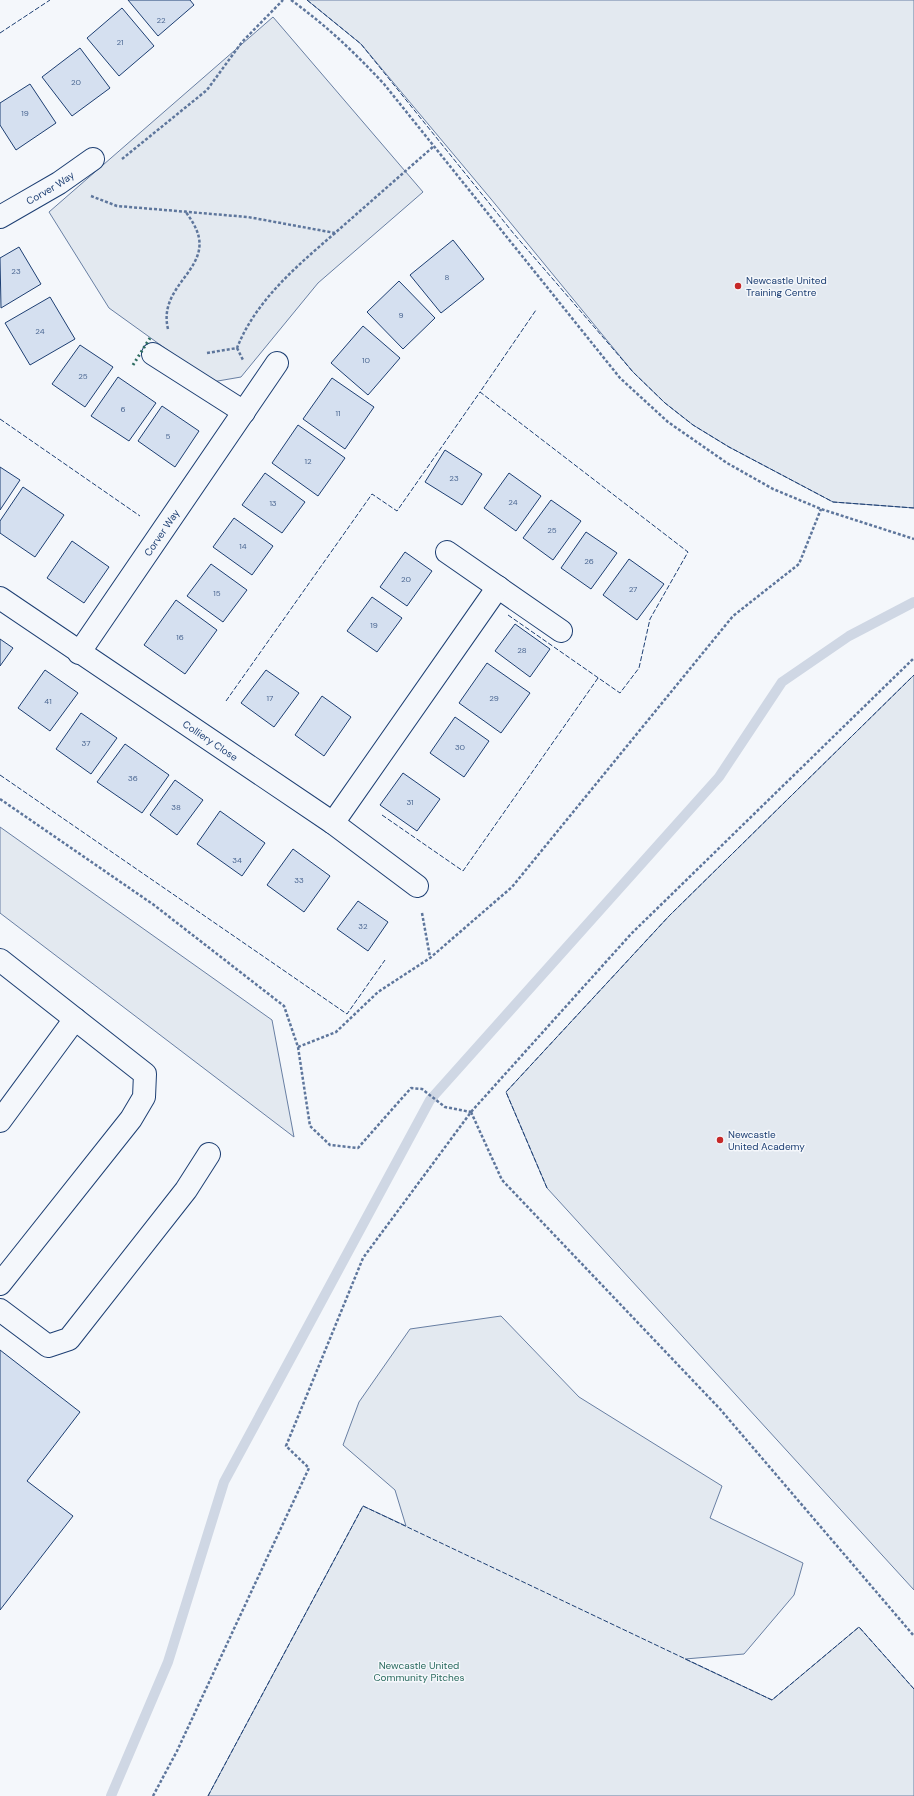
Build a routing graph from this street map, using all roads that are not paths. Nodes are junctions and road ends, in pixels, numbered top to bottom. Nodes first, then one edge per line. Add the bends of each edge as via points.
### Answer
1 (93, 159) dead end
2 (2, 213) edge
3 (154, 354) dead end
4 (277, 364) dead end
5 (244, 412) junction
6 (447, 552) dead end
7 (498, 587) junction
8 (0, 598) edge
9 (561, 631) dead end
10 (79, 653) junction
11 (333, 824) junction
12 (417, 886) road end
13 (0, 960) edge
14 (75, 1019) junction
15 (0, 1121) edge
16 (209, 1154) dead end
17 (0, 1284) edge
18 (0, 1310) edge

1 - 2 street, Corver Way via 59,183
3 - 5 street
4 - 5 street, Corver Way
5 - 10 street, Corver Way
6 - 7 street
7 - 9 street
7 - 11 street
8 - 10 street, Colliery Close
10 - 11 street, Colliery Close
11 - 12 street, Colliery Close
13 - 14 street
14 - 15 street
14 - 17 street via 145,1074 144,1097 131,1119
16 - 18 street via 186,1190 69,1339 48,1346

